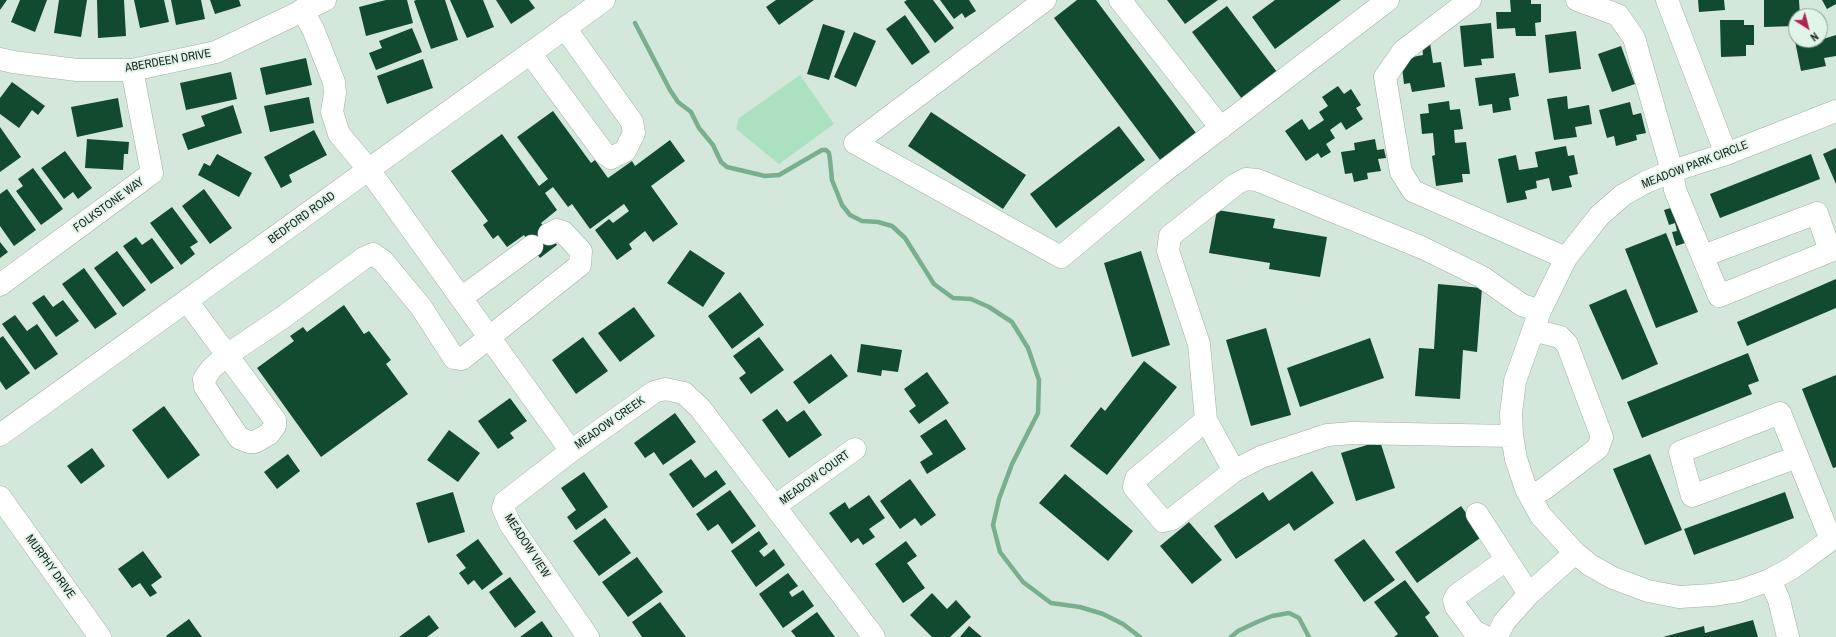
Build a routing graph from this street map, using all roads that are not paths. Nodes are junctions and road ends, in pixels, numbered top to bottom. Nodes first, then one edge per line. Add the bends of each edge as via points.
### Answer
1 (325, 0) edge
2 (604, 0) edge
3 (1045, 0) edge
4 (1120, 0) edge
5 (1388, 0) edge
6 (1470, 0) edge
7 (1577, 0) edge
8 (1667, 0) edge
9 (302, 10) junction
10 (565, 28) junction
11 (530, 53) junction
12 (0, 59) edge
13 (132, 70) junction
14 (1836, 111) edge
15 (1220, 128) junction
16 (1726, 154) junction
17 (369, 170) junction
18 (1672, 171) junction
19 (1703, 256) junction
20 (1566, 258) junction
21 (0, 285) edge
22 (461, 298) junction
23 (187, 301) junction
24 (1536, 320) junction
25 (490, 338) junction
26 (1206, 420) junction
27 (0, 435) edge
28 (1512, 436) junction
29 (855, 449) dead end
30 (571, 451) junction
31 (1797, 456) junction
32 (1234, 471) junction
33 (1530, 496) junction
34 (0, 497) edge
35 (775, 506) junction
36 (1476, 514) dead end
37 (1833, 538) edge
38 (1576, 553) junction
39 (1506, 560) junction
40 (1770, 580) junction
41 (1529, 594) junction
42 (100, 637) edge
43 (588, 637) edge
44 (874, 637) edge
45 (1486, 637) edge
46 (1497, 637) edge
47 (1788, 637) edge

1 - 9 street, ABERDEEN DRIVE
2 - 10 street, BEDFORD ROAD
3 - 15 street via 856,143 1061,257
4 - 15 street
5 - 15 street
6 - 20 street via 1403,51 1385,77 1401,172 1413,191
7 - 18 street via 1618,15 1634,38
8 - 16 street
9 - 13 street, ABERDEEN DRIVE via 216,52
9 - 17 street, MEADOW CREEK via 314,29 334,82 336,93 332,112 335,125 339,134
10 - 11 street, BEDFORD ROAD
10 - 11 street via 632,122 634,133 625,151 611,158 604,153
11 - 17 street, BEDFORD ROAD
12 - 13 street, ABERDEEN DRIVE via 77,70
13 - 21 street, FOLKSTONE WAY via 152,173
14 - 16 street, MEADOW PARK CIRCLE
16 - 18 street, MEADOW PARK CIRCLE
17 - 22 street, MEADOW CREEK
17 - 23 street, BEDFORD ROAD
18 - 19 street via 1675,190
18 - 20 street, MEADOW PARK CIRCLE via 1622,195 1598,216
19 - 19 street via 1719,296 1830,251 1817,213
20 - 24 street, MEADOW PARK CIRCLE
22 - 25 street, MEADOW CREEK
22 - 25 street via 557,230 563,232 581,251 580,265
23 - 25 street via 227,355 373,254 383,261 421,307 454,358 462,359
23 - 27 street, BEDFORD ROAD
24 - 26 street via 1522,305 1482,277 1422,248 1258,180 1246,179 1170,236 1168,251 1199,344
24 - 28 street, MEADOW PARK CIRCLE via 1515,381 1511,413
24 - 33 street via 1567,344 1602,437 1598,448 1544,489
25 - 30 street, MEADOW CREEK
26 - 32 street
26 - 32 street via 1136,479 1134,487 1163,521 1172,519
28 - 32 street via 1352,433 1327,435 1261,457
28 - 33 street, MEADOW PARK CIRCLE via 1516,459
29 - 35 street, MEADOW COURT
30 - 35 street, MEADOW CREEK via 654,392 665,389 684,393 700,408
30 - 43 street, MEADOW VIEW via 512,495 503,508 510,524
31 - 31 street via 1780,413 1680,452 1692,496
31 - 37 street
33 - 38 street, MEADOW PARK CIRCLE via 1541,516
34 - 42 street, MURPHY DRIVE
35 - 44 street, MEADOW CREEK
36 - 39 street
37 - 40 street, MEADOW PARK CIRCLE via 1792,568
38 - 40 street, MEADOW PARK CIRCLE via 1590,565 1613,578 1648,591 1679,597 1739,591
38 - 41 street
39 - 41 street
39 - 45 street via 1457,595 1454,600 1456,607 1474,631
40 - 47 street via 1779,600
41 - 46 street via 1504,622

